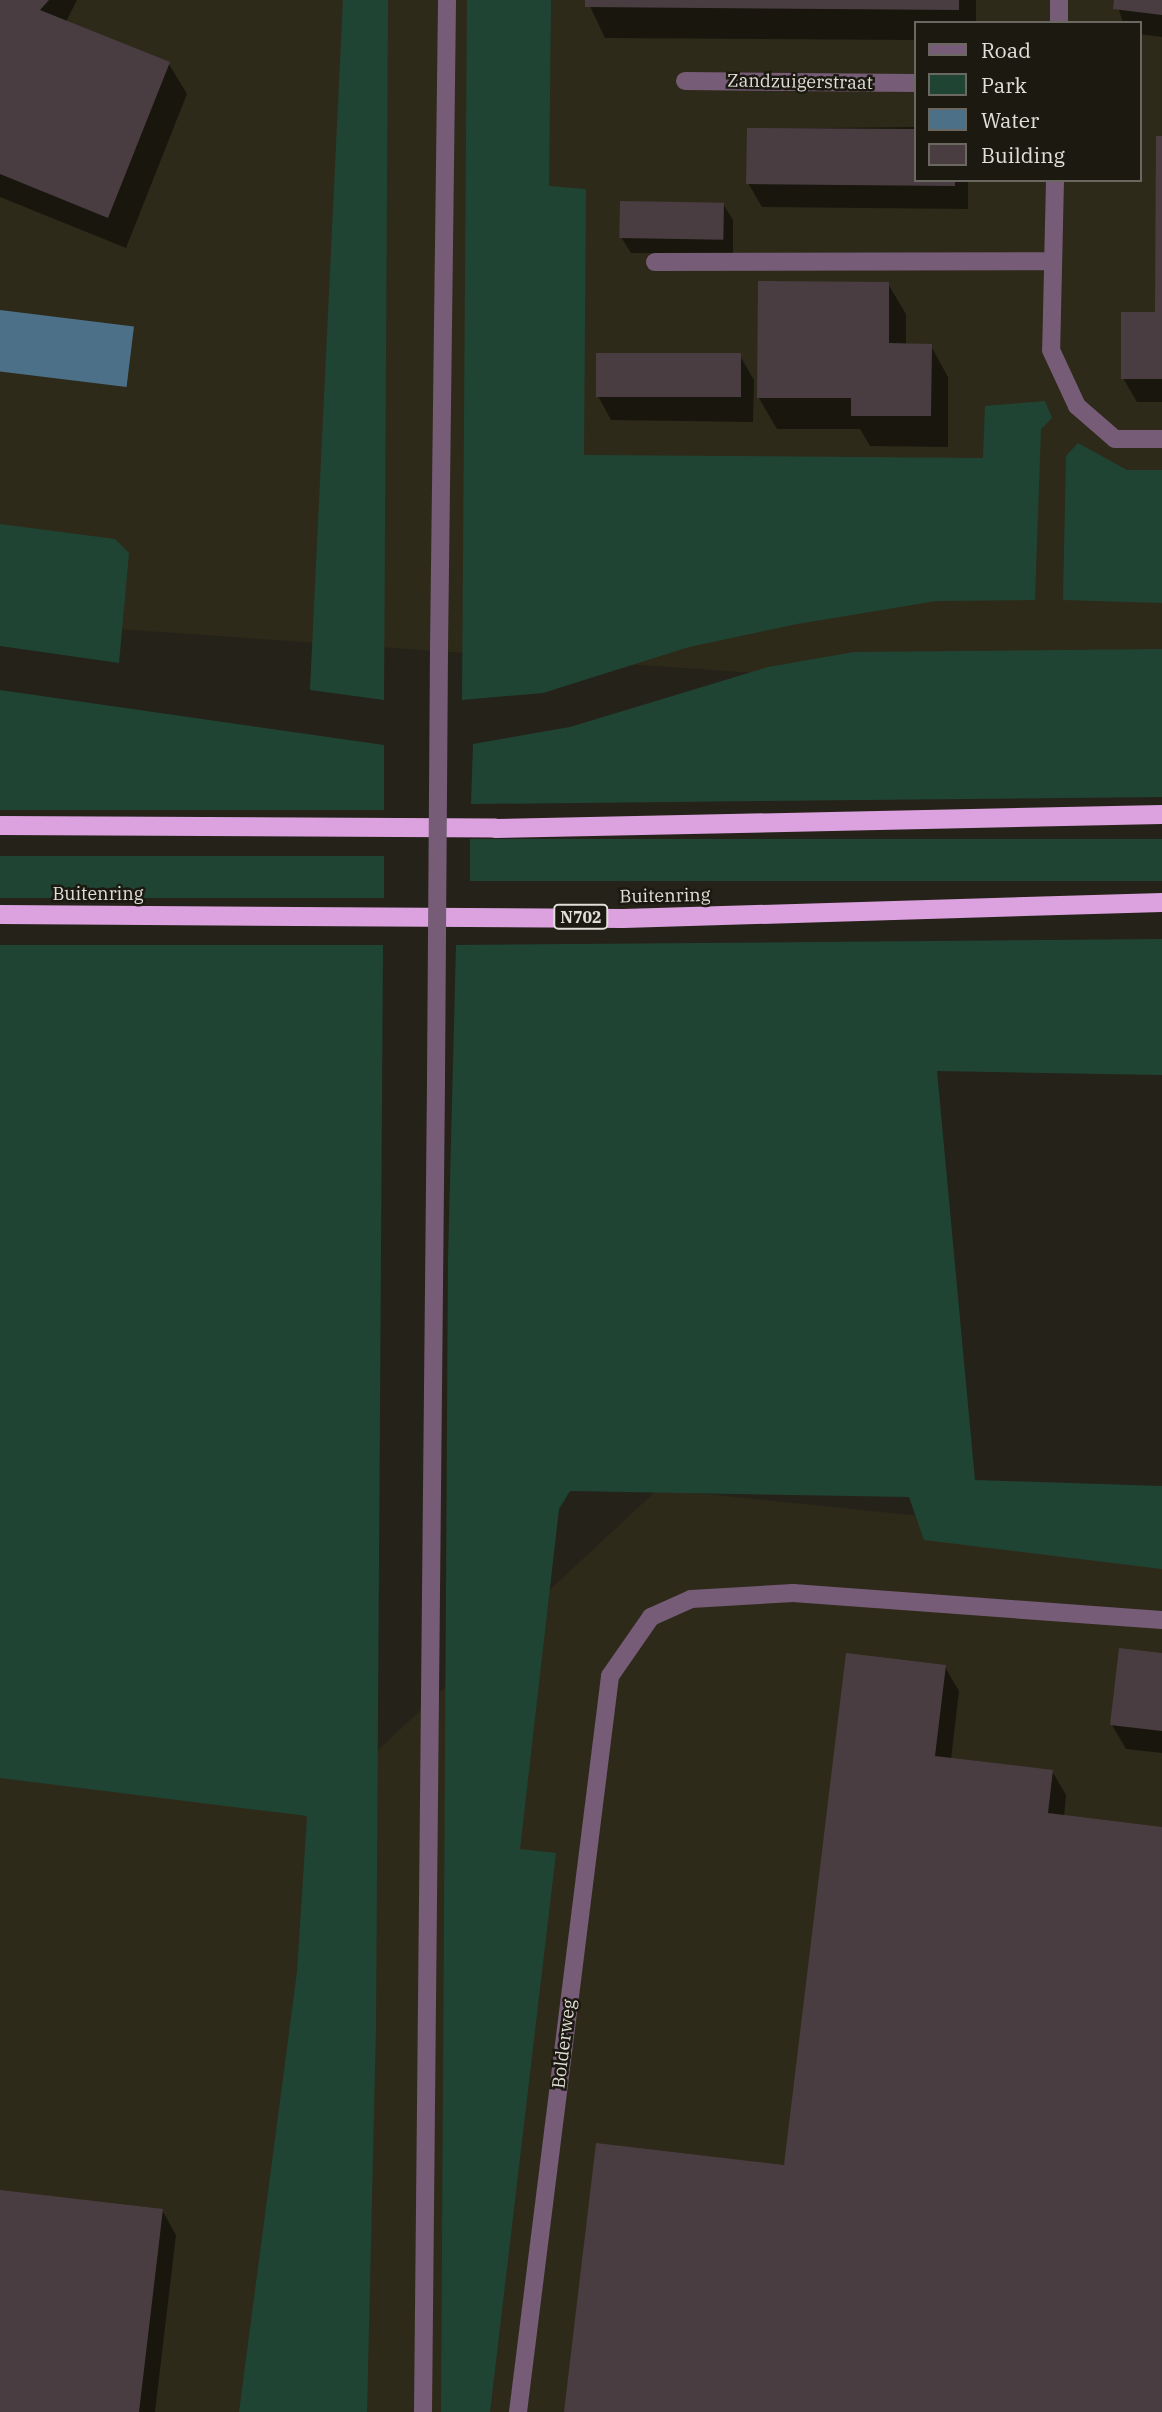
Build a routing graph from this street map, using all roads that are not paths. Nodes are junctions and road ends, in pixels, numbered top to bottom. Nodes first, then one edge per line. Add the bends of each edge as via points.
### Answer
1 (447, 0) edge
2 (1059, 0) edge
3 (1059, 21) edge
4 (685, 80) dead end
5 (914, 83) edge
6 (1055, 182) edge
7 (1053, 261) junction
8 (654, 262) dead end
9 (1162, 439) edge
10 (1162, 814) edge
11 (0, 825) edge
12 (1162, 902) edge
13 (0, 914) edge
14 (1162, 1620) edge
15 (423, 2412) edge
16 (518, 2412) edge

1 - 15 street, bridge
2 - 3 street
4 - 5 street, Zandzuigerstraat
6 - 7 street
7 - 8 street
7 - 9 street via 1051,350 1077,406 1115,439
10 - 11 highway via 495,828
12 - 13 highway, Buitenring / N702 via 623,918
14 - 16 street, Bolderweg via 793,1592 691,1600 651,1617 610,1676

